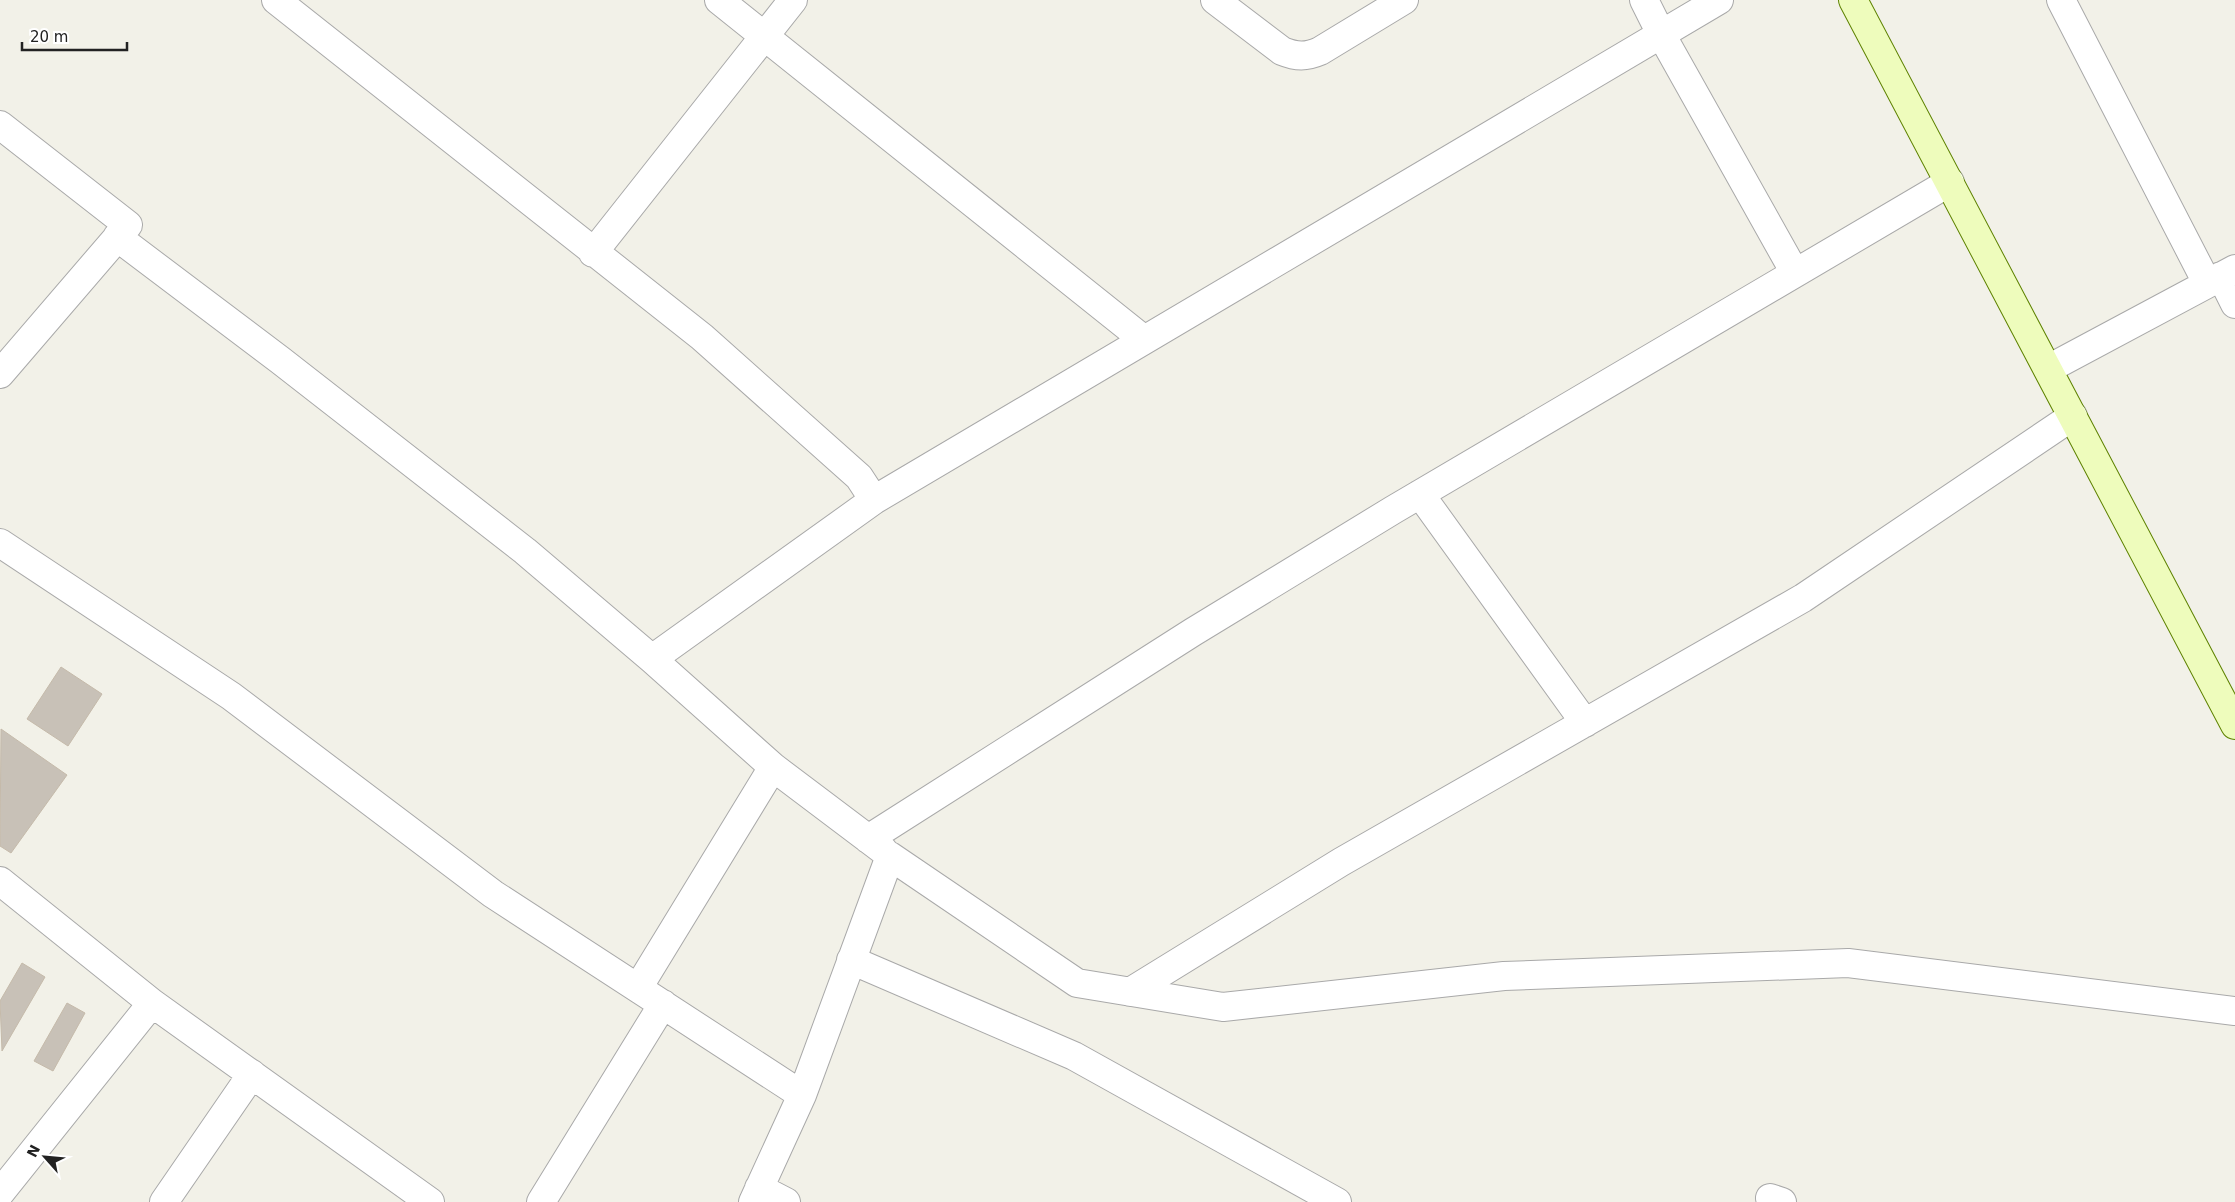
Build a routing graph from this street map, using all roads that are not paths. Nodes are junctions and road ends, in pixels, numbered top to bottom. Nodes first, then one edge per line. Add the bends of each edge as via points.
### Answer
1 (276, 0) edge
2 (720, 0) edge
3 (794, 0) edge
4 (1215, 0) edge
5 (1404, 0) edge
6 (1644, 0) edge
7 (1719, 0) edge
8 (1853, 0) edge
9 (2061, 0) edge
10 (1661, 34) junction
11 (765, 36) junction
12 (0, 125) edge
13 (1950, 182) junction
14 (117, 237) junction
15 (593, 252) junction
16 (1796, 273) junction
17 (2221, 276) edge
18 (2235, 304) edge
19 (1143, 339) junction
20 (2048, 369) junction
21 (0, 374) edge
22 (2073, 416) junction
23 (1420, 494) junction
24 (874, 500) junction
25 (0, 543) edge
26 (652, 659) junction
27 (1585, 723) junction
28 (2235, 725) edge
29 (773, 767) junction
30 (868, 839) junction
31 (890, 856) junction
32 (0, 881) edge
33 (851, 960) junction
34 (638, 988) junction
35 (1130, 992) junction
36 (152, 1003) junction
37 (662, 1004) junction
38 (2235, 1011) edge
39 (252, 1074) junction
40 (802, 1095) junction
41 (0, 1193) edge
42 (756, 1195) edge
43 (164, 1202) edge
44 (430, 1202) edge
45 (541, 1202) edge
46 (786, 1202) edge
47 (1336, 1202) edge

1 - 15 street
2 - 11 street
3 - 11 street
4 - 5 street via 1282,51 1295,56 1309,56 1320,51
6 - 10 street
7 - 10 street
8 - 13 street
9 - 17 street
10 - 16 street
10 - 19 street
11 - 15 street
11 - 19 street
12 - 14 street via 128,225
13 - 16 street
13 - 20 street
14 - 21 street
14 - 26 street via 525,551
15 - 24 street via 702,338 859,477
16 - 23 street
17 - 18 street
17 - 20 street
19 - 24 street
20 - 22 street
22 - 27 street via 1803,598
22 - 28 street
23 - 27 street
23 - 30 street via 1193,632
24 - 26 street
25 - 34 street via 231,696 493,894
26 - 29 street
27 - 35 street via 1341,862
29 - 30 street
29 - 34 street
30 - 31 street
31 - 33 street
31 - 35 street via 1077,983
32 - 36 street
33 - 40 street
33 - 47 street via 1074,1056
34 - 37 street
35 - 38 street via 1223,1007 1504,976 1848,963
36 - 39 street
36 - 41 street
37 - 40 street
37 - 45 street
39 - 43 street
39 - 44 street
40 - 42 street
42 - 46 street

